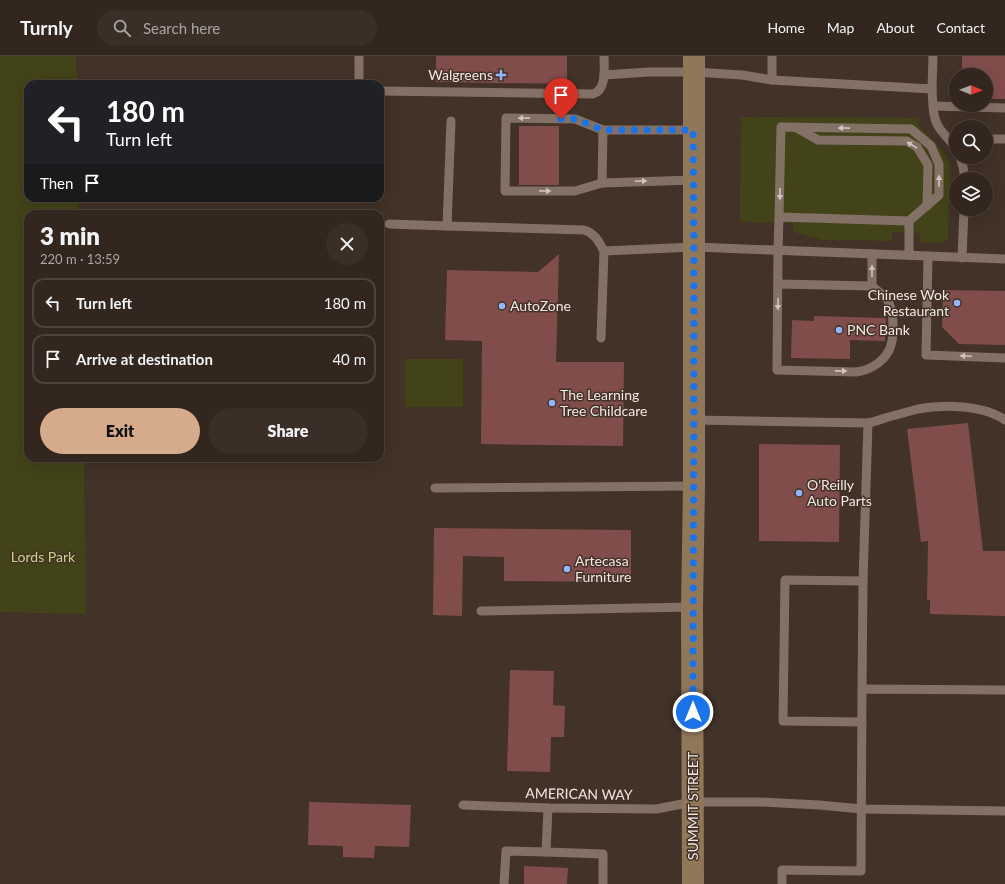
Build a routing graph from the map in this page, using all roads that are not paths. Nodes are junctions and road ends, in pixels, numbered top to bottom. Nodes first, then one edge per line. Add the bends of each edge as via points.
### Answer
1 (359, 56) edge
2 (604, 56) edge
3 (772, 56) edge
4 (933, 56) edge
5 (694, 64) edge
6 (604, 75) junction
7 (359, 80) edge
8 (772, 80) junction
9 (932, 89) junction
10 (384, 91) edge
11 (934, 106) junction
12 (1005, 108) edge
13 (451, 121) dead end
14 (796, 127) junction
15 (603, 130) junction
16 (693, 130) junction
17 (949, 139) edge
18 (993, 139) edge
19 (1005, 139) edge
20 (694, 180) junction
21 (602, 183) junction
22 (927, 206) junction
23 (964, 216) edge
24 (780, 217) junction
25 (909, 221) junction
26 (389, 224) dead end
27 (447, 226) junction
28 (694, 247) junction
29 (604, 251) junction
30 (778, 251) junction
31 (872, 254) junction
32 (909, 255) junction
33 (928, 256) junction
34 (962, 258) junction
35 (1005, 259) edge
36 (778, 284) junction
37 (872, 286) junction
38 (601, 338) dead end
39 (1005, 358) edge
40 (694, 420) junction
41 (1005, 420) edge
42 (868, 423) junction
43 (694, 486) junction
44 (436, 488) dead end
45 (863, 581) junction
46 (692, 607) junction
47 (481, 611) dead end
48 (862, 689) junction
49 (1005, 690) edge
50 (862, 722) junction
51 (693, 802) junction
52 (463, 805) dead end
53 (548, 808) junction
54 (862, 809) junction
55 (1005, 811) edge
56 (546, 852) junction
57 (504, 884) edge
58 (603, 884) edge
59 (693, 884) edge
60 (782, 884) edge

1 - 7 lane
2 - 6 lane
3 - 8 lane
4 - 9 lane
5 - 6 lane via 639,73
5 - 8 lane
5 - 16 main road, SUMMIT STREET
6 - 10 lane via 597,93 590,94
8 - 9 lane
9 - 11 lane
11 - 12 lane
11 - 17 lane via 937,124
13 - 27 lane
22 -> 14 lane via 928,165 917,147 907,141 818,140
22 -> 14 lane via 939,195 939,164 931,146 911,129
14 -> 24 lane via 781,127
15 - 16 lane
15 - 21 lane
15 -> 21 lane via 575,119 506,118 505,191 575,191
16 - 20 main road, SUMMIT STREET
18 - 19 lane
21 -> 20 lane
20 - 28 main road, SUMMIT STREET
22 - 25 lane
23 - 34 lane
24 - 25 lane
24 - 30 lane
25 - 32 lane
26 - 27 lane
27 - 29 lane via 584,230 595,236
28 - 29 lane
28 - 30 lane
28 - 40 main road, SUMMIT STREET
29 - 38 lane
30 - 31 lane
30 - 36 lane
31 - 32 lane
37 -> 31 lane
32 - 33 lane
33 - 34 lane
39 -> 33 lane via 926,355
34 - 35 lane
36 - 37 lane
36 -> 37 lane via 777,370 856,372 869,369 879,362 892,342 893,315 890,305
40 - 42 lane
40 - 43 main road, SUMMIT STREET
41 - 42 lane via 977,409 932,407
42 - 45 lane
43 - 44 lane
43 - 46 main road, SUMMIT STREET
45 - 48 lane
45 - 50 lane via 785,580 783,721
46 - 47 lane
46 - 51 main road, SUMMIT STREET
48 - 49 lane
48 - 50 lane
50 - 54 lane
51 - 53 lane, AMERICAN WAY via 656,809
51 - 54 lane, AMERICAN WAY via 819,805
51 - 59 main road, SUMMIT STREET
52 - 53 lane, AMERICAN WAY
53 - 56 lane
54 - 55 lane, AMERICAN WAY
54 - 60 lane via 861,871 782,870
56 - 57 lane via 506,851
56 - 58 lane via 603,854

